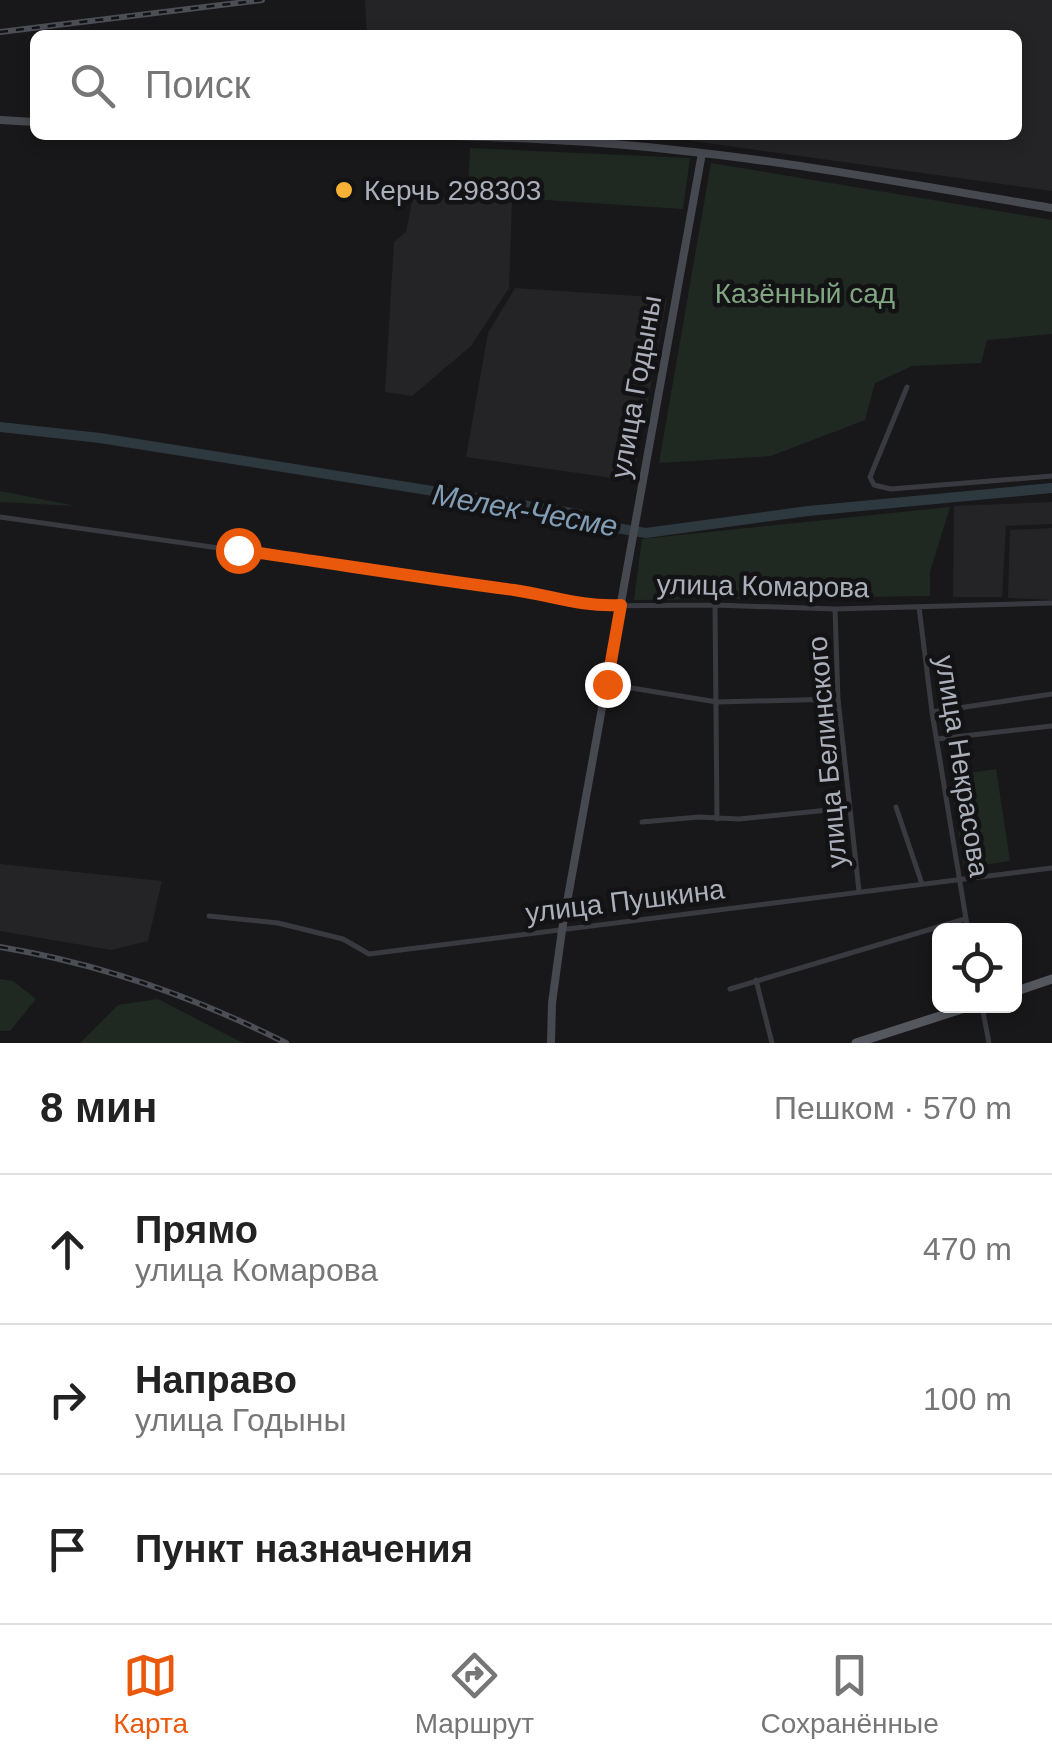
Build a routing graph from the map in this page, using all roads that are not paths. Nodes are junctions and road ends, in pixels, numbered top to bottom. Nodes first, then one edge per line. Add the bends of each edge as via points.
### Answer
1 (0, 120) edge
2 (30, 122) edge
3 (556, 140) edge
4 (702, 153) junction
5 (1052, 208) edge
6 (907, 387) dead end
7 (1052, 476) edge
8 (0, 517) edge
9 (1052, 603) edge
10 (715, 604) junction
11 (621, 605) junction
12 (919, 607) junction
13 (835, 609) junction
14 (607, 684) junction
15 (1052, 694) edge
16 (838, 699) junction
17 (717, 702) junction
18 (932, 712) junction
19 (1052, 726) edge
20 (937, 739) junction
21 (896, 807) dead end
22 (848, 808) junction
23 (717, 819) junction
24 (642, 822) dead end
25 (1052, 868) edge
26 (958, 880) junction
27 (922, 884) junction
28 (859, 891) junction
29 (209, 916) dead end
30 (966, 919) junction
31 (967, 923) edge
32 (562, 930) junction
33 (1052, 978) edge
34 (756, 980) junction
35 (1022, 987) edge
36 (730, 988) dead end
37 (939, 1013) edge
38 (950, 1013) edge
39 (984, 1013) edge
40 (551, 1043) edge
41 (772, 1043) edge
42 (845, 1043) edge
43 (856, 1043) edge
44 (990, 1043) edge

1 - 2 main road
3 - 4 main road
4 - 5 main road
4 - 11 main road, улица Годыны
6 - 7 street via 870,477 874,485
8 - 11 street, улица Комарова via 537,593 585,606
9 - 12 street, улица Комарова
10 - 11 street, улица Комарова
10 - 13 street, улица Комарова
10 - 17 street
11 - 14 main road, улица Годыны
12 - 13 street, улица Комарова
12 - 18 street, улица Некрасова
13 - 16 street, улица Белинского
14 - 17 street
14 - 32 main road, улица Годыны
15 - 18 street
16 - 17 street
16 - 22 street, улица Белинского
17 - 23 street
18 - 20 street, улица Некрасова
19 - 20 street
20 - 26 street, улица Некрасова
21 - 27 street
22 - 23 street
22 - 28 street, улица Белинского
23 - 24 street
25 - 26 street, улица Пушкина
26 - 27 street, улица Пушкина
26 - 30 street, улица Некрасова
27 - 28 street, улица Пушкина
28 - 32 street, улица Пушкина
29 - 32 street, улица Пушкина via 343,938 369,954
30 - 31 street, улица Некрасова
30 - 34 street
32 - 40 main road, улица Годыны
33 - 35 main road
34 - 36 street
34 - 41 street
37 - 42 main road
38 - 43 main road
39 - 44 street

